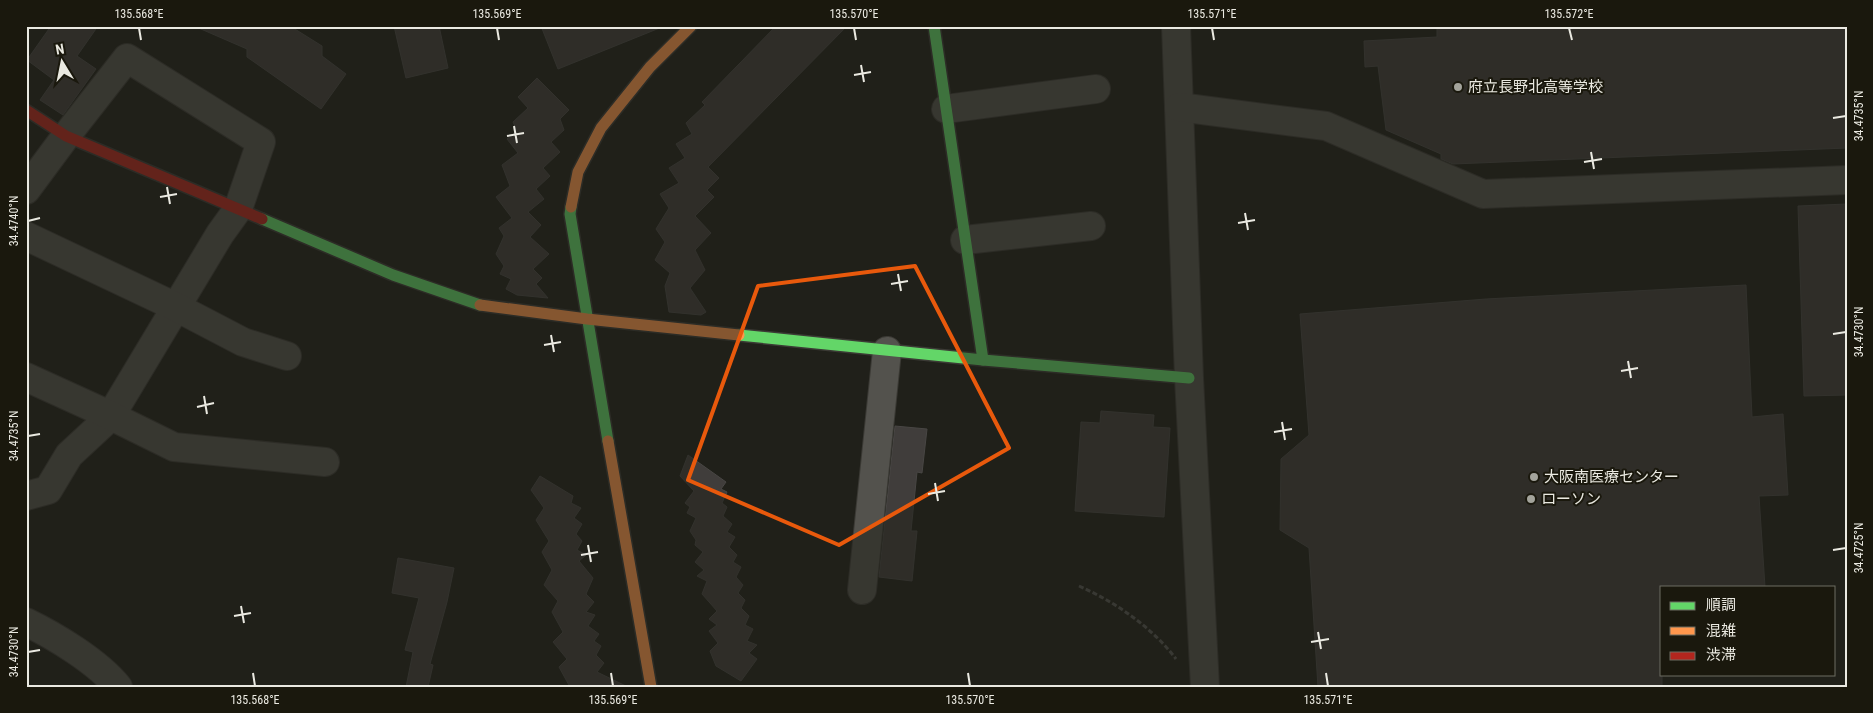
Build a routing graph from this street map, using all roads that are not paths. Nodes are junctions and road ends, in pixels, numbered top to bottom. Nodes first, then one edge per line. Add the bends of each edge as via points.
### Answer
1 (691, 26) edge
2 (934, 26) edge
3 (1176, 26) edge
4 (1096, 90) dead end
5 (1179, 107) junction
6 (946, 109) junction
7 (26, 110) edge
8 (66, 136) junction
9 (1847, 180) edge
10 (26, 190) edge
11 (238, 209) junction
12 (1091, 226) dead end
13 (26, 236) edge
14 (965, 240) junction
15 (176, 307) junction
16 (587, 319) junction
17 (887, 350) junction
18 (288, 356) dead end
19 (983, 360) junction
20 (26, 377) edge
21 (1189, 378) junction
22 (111, 415) junction
23 (325, 462) dead end
24 (26, 496) edge
25 (862, 590) dead end
26 (26, 622) edge
27 (118, 687) edge
28 (650, 687) edge
29 (1205, 687) edge

1 - 16 street via 650,67 601,128 578,172 570,214
2 - 6 street
3 - 5 street
4 - 6 street
5 - 9 street via 1326,126 1483,194
5 - 21 street
6 - 14 street
7 - 8 street
8 - 10 street
8 - 11 street
8 - 11 street via 127,58 261,142
11 - 15 street
11 - 16 street via 393,275 482,306
12 - 14 street
13 - 15 street
14 - 19 street
15 - 18 street via 243,342
15 - 22 street
16 - 17 street
16 - 28 street
17 - 19 street
17 - 25 street
19 - 21 street
20 - 22 street
21 - 29 street
22 - 23 street via 174,447
22 - 24 street via 69,455 48,490
26 - 27 street via 76,652 110,677

